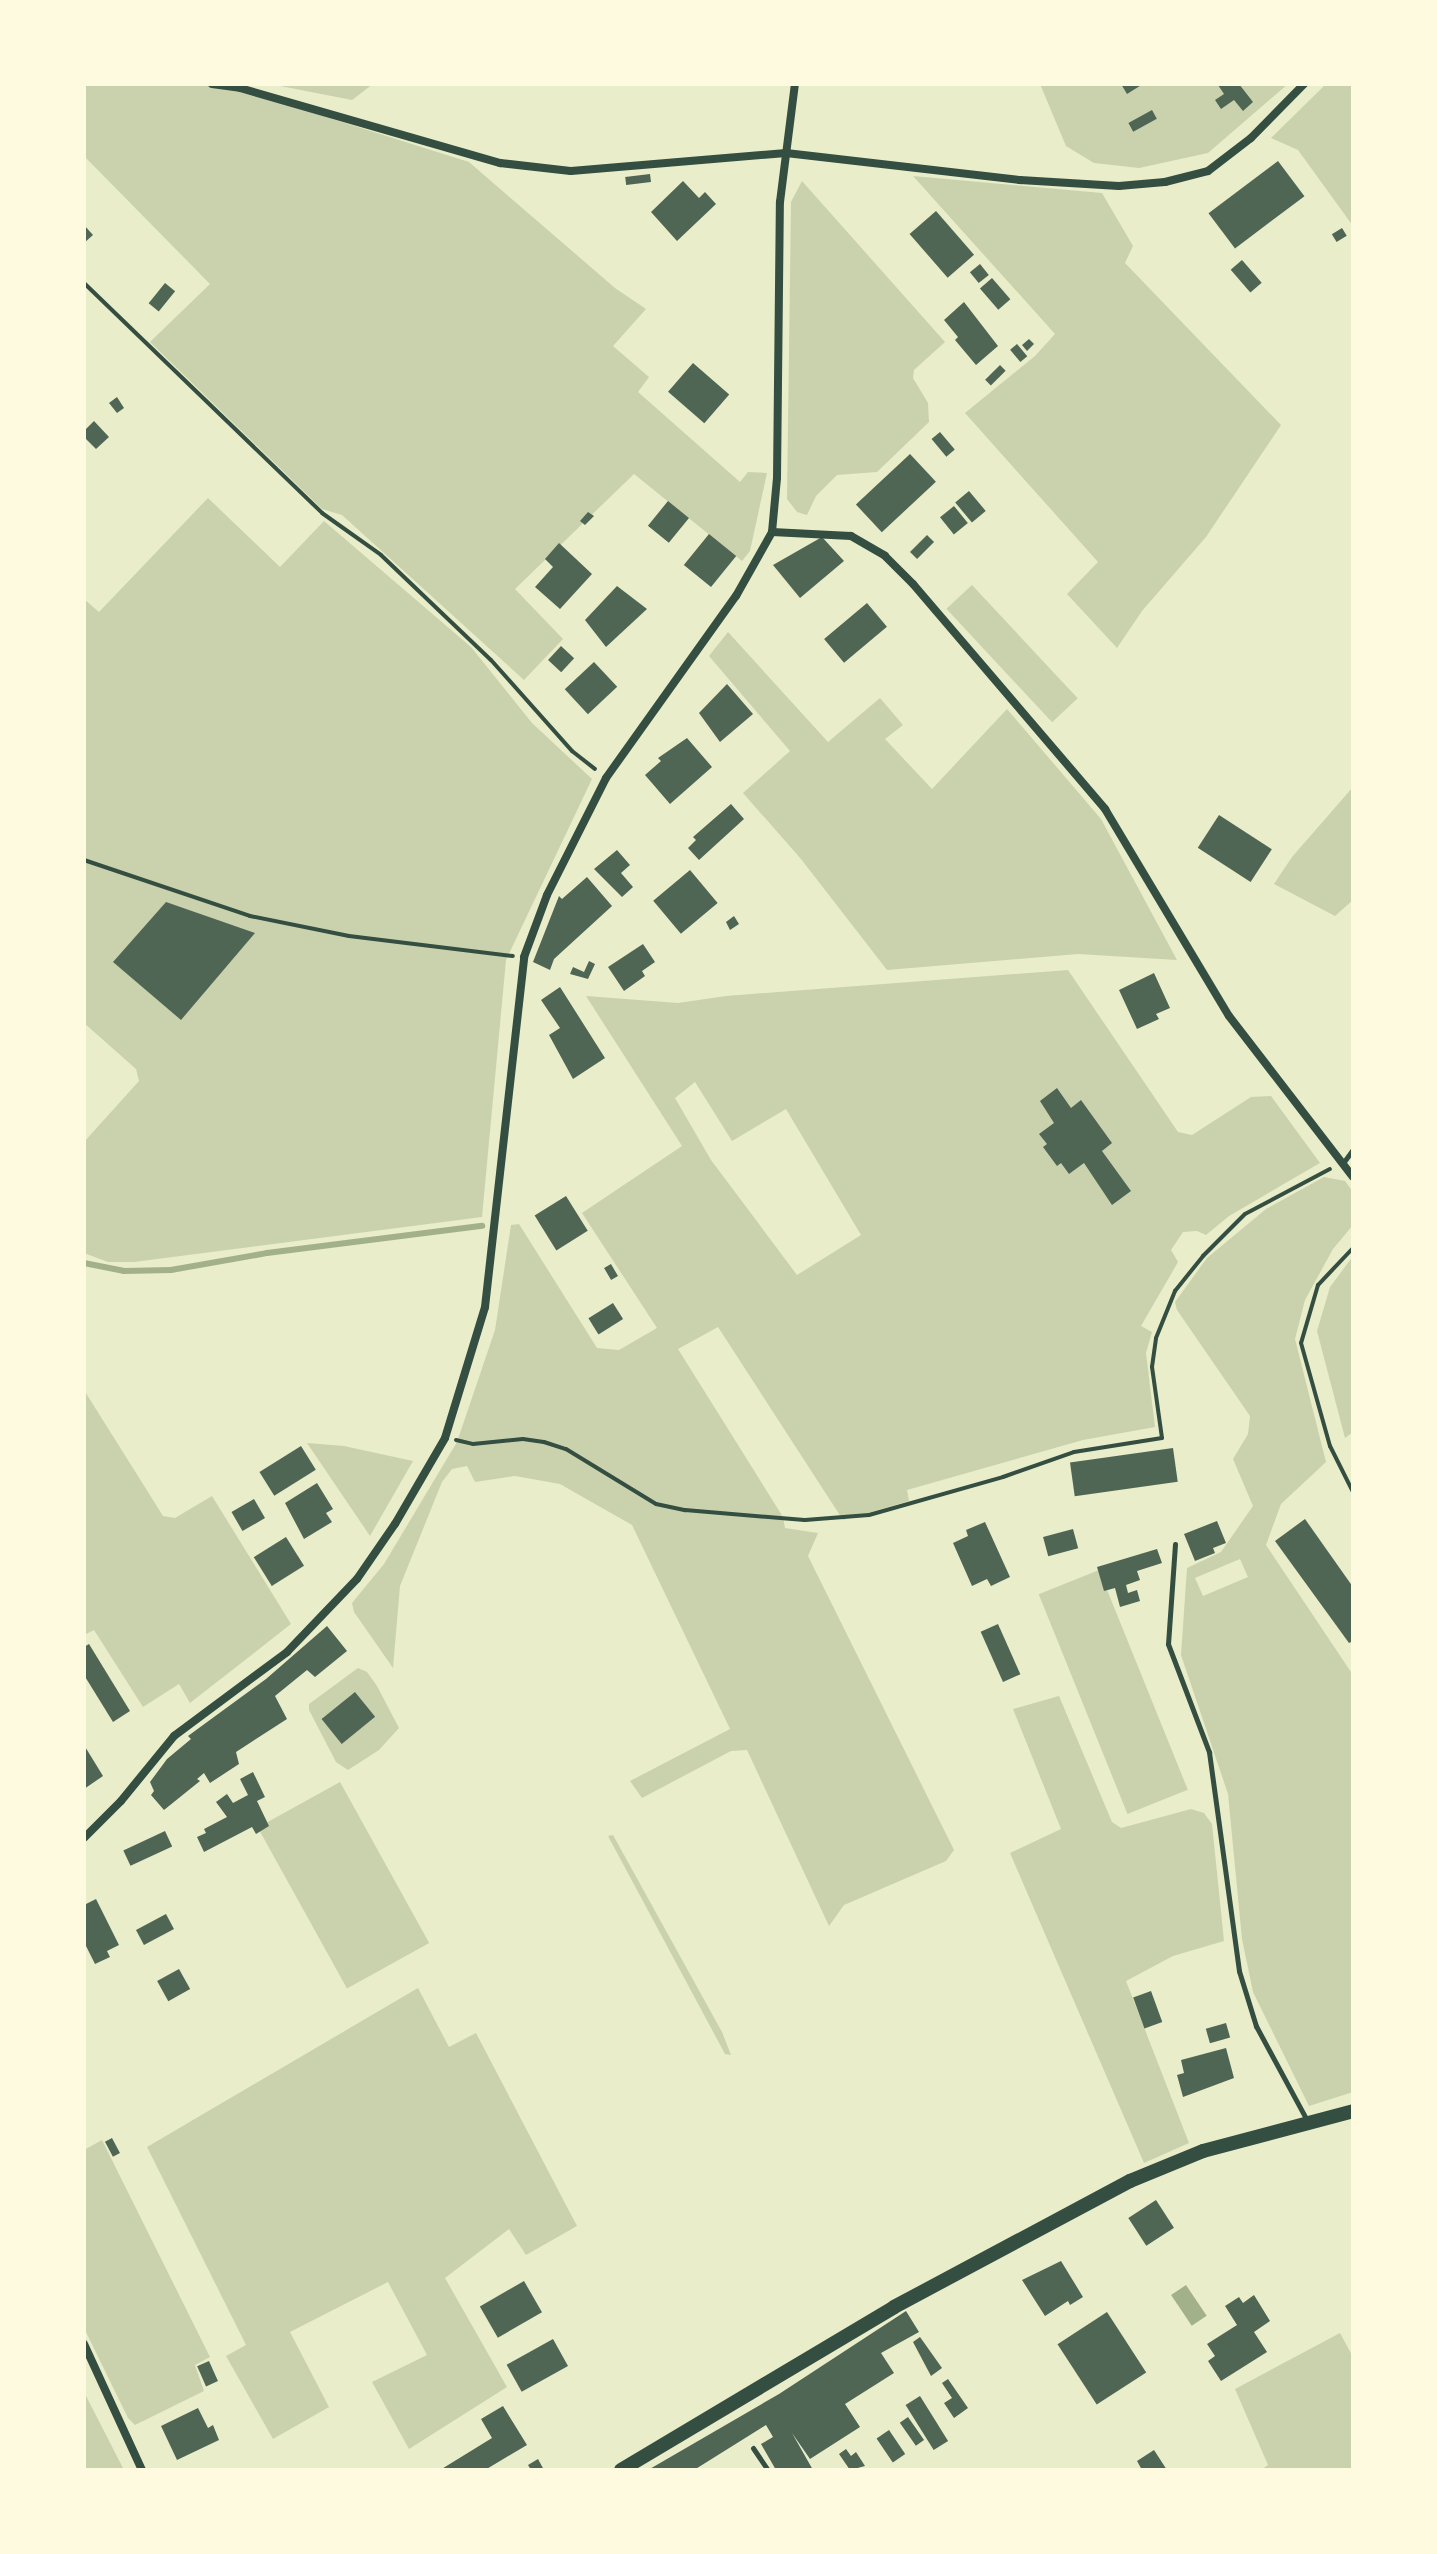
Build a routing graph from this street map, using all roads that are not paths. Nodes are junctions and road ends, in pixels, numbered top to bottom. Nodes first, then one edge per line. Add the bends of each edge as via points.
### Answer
1 (212, 84) edge
2 (795, 84) edge
3 (1304, 84) edge
4 (786, 153) junction
5 (772, 532) junction
6 (1353, 1149) edge
7 (1343, 1163) junction
8 (1353, 1177) edge
9 (1175, 1544) dead end
10 (84, 1838) edge
11 (1353, 2111) edge
12 (1308, 2122) junction
13 (84, 2344) edge
14 (753, 2448) dead end
15 (142, 2470) edge
16 (621, 2470) edge
17 (768, 2470) edge

1 - 4 street via 500,163 571,171
2 - 4 street
3 - 4 street via 1251,138 1208,171 1165,182 1119,186 1020,180
4 - 5 street via 780,202
5 - 7 street via 851,536 885,556 913,584 1105,809 1229,1016
5 - 10 street via 736,596 606,778 547,895 524,957 485,1307 445,1438 395,1524 343,1595 287,1652 174,1736
6 - 7 lane
7 - 8 street
9 - 12 lane via 1168,1644 1209,1752 1239,1971 1256,2026
11 - 12 street
12 - 16 street via 1203,2151 1130,2181 894,2307
13 - 15 street
14 - 17 lane

